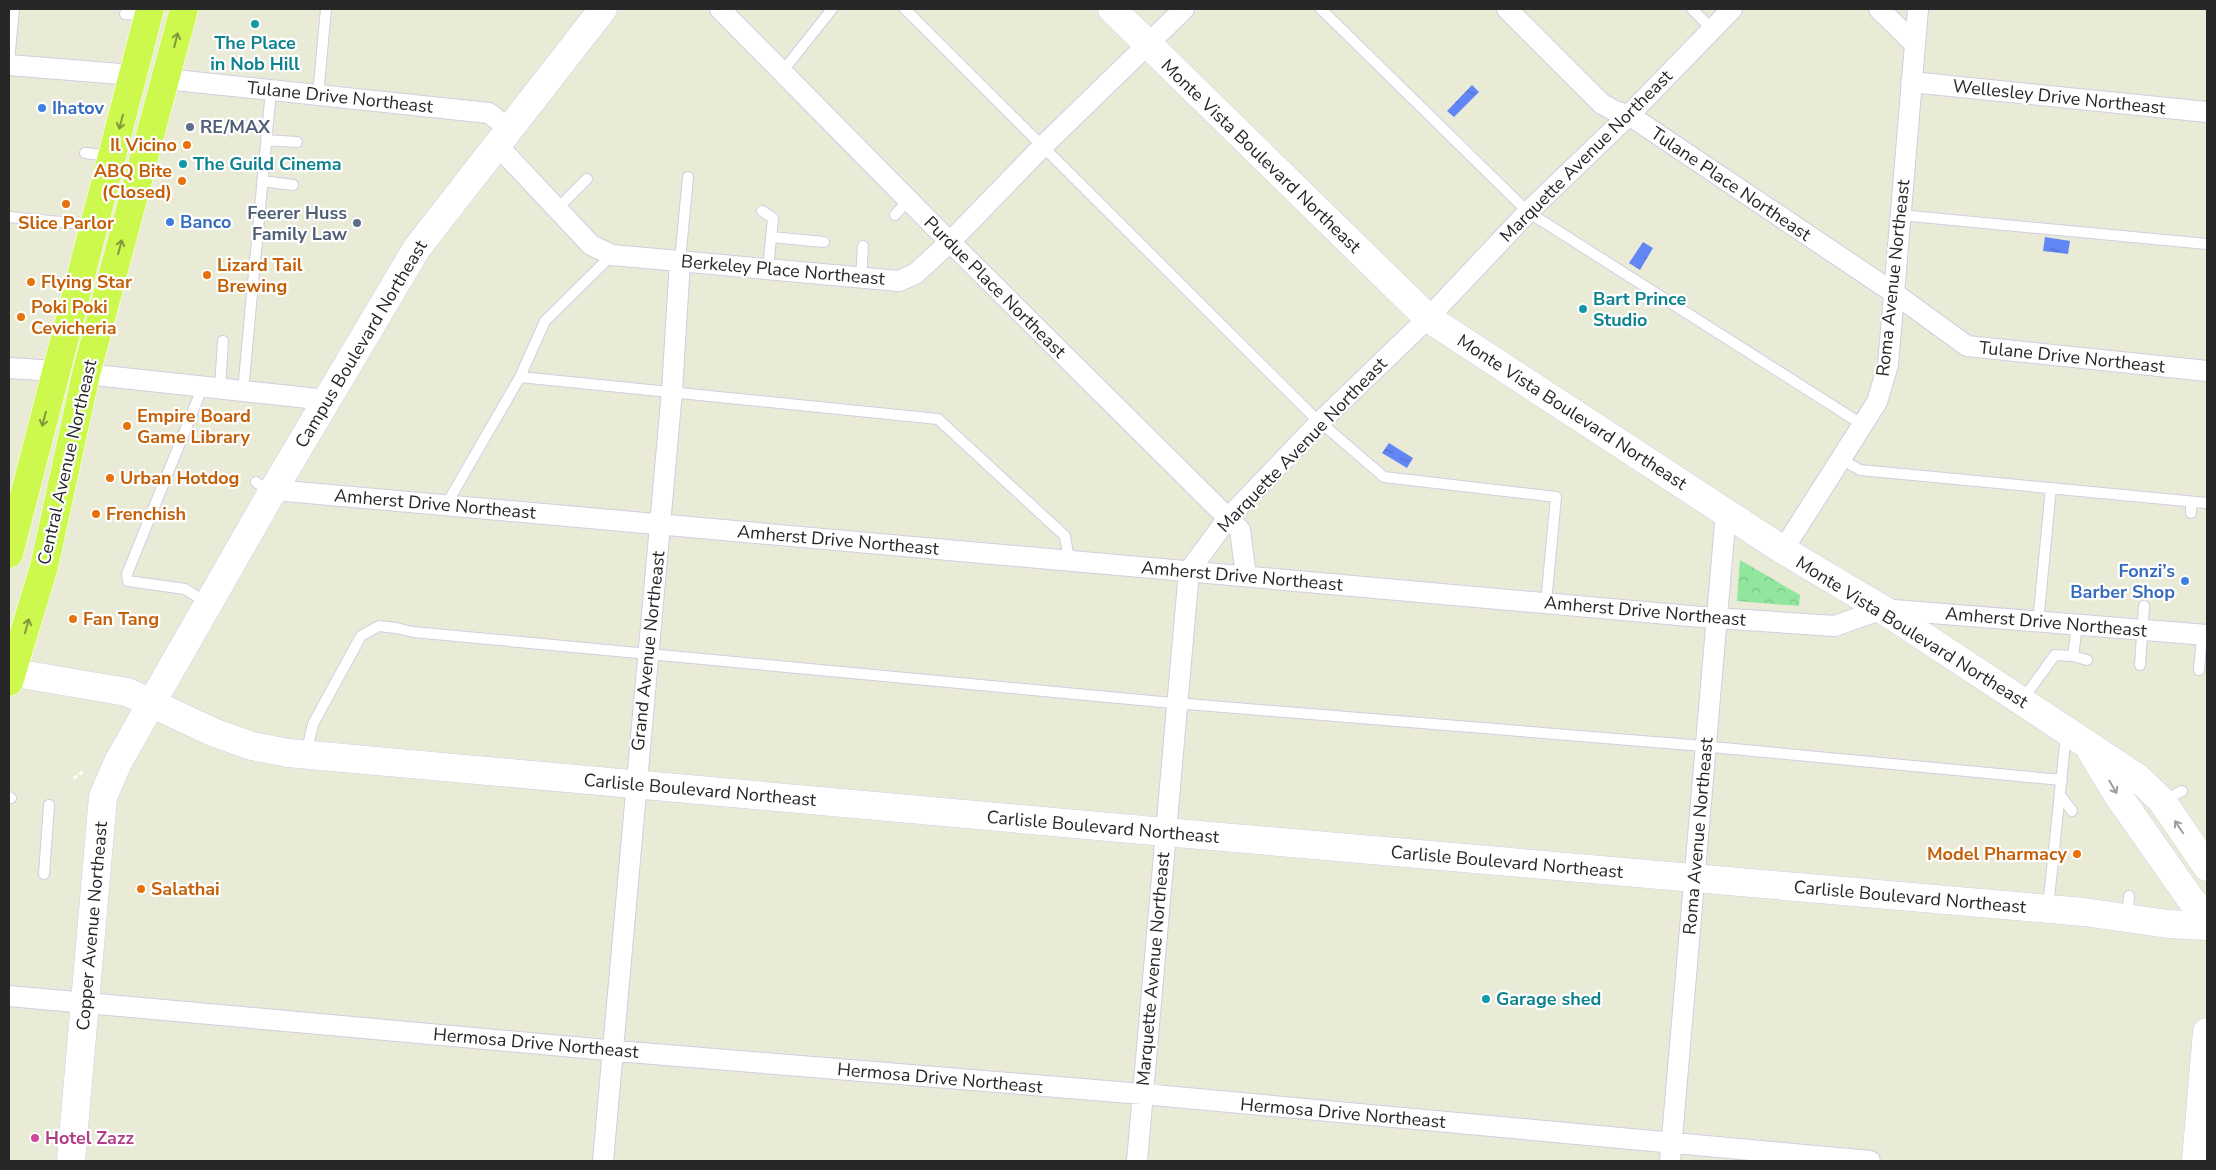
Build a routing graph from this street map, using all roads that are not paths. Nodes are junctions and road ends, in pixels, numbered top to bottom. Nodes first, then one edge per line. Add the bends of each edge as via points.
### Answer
1 (14, 9) edge
2 (184, 9) edge
3 (326, 9) edge
4 (604, 9) edge
5 (720, 9) edge
6 (832, 9) edge
7 (905, 9) edge
8 (1112, 9) edge
9 (1184, 9) edge
10 (1322, 9) edge
11 (1507, 9) edge
12 (1692, 9) edge
13 (1732, 9) edge
14 (1879, 9) edge
15 (1918, 9) edge
16 (141, 13) edge
17 (1712, 29) junction
18 (1914, 44) junction
19 (1148, 45) junction
20 (9, 61) edge
21 (9, 65) edge
22 (782, 72) junction
23 (133, 75) junction
24 (166, 79) junction
25 (1911, 82) junction
26 (271, 90) junction
27 (318, 95) junction
28 (2207, 112) edge
29 (1629, 115) junction
30 (503, 137) junction
31 (266, 140) junction
32 (297, 142) dead end
33 (1042, 147) junction
34 (85, 153) dead end
35 (112, 156) junction
36 (688, 177) dead end
37 (587, 179) dead end
38 (262, 181) junction
39 (293, 185) dead end
40 (908, 200) junction
41 (557, 209) junction
42 (762, 211) dead end
43 (1528, 212) junction
44 (1900, 215) junction
45 (895, 216) dead end
46 (9, 217) edge
47 (93, 225) junction
48 (771, 237) junction
49 (824, 242) dead end
50 (950, 242) junction
51 (2207, 244) edge
52 (863, 246) dead end
53 (612, 255) junction
54 (680, 260) junction
55 (768, 269) junction
56 (861, 278) junction
57 (1894, 293) junction
58 (1428, 318) junction
59 (223, 342) dead end
60 (9, 368) edge
61 (56, 371) junction
62 (2207, 371) edge
63 (86, 374) junction
64 (520, 377) junction
65 (211, 387) junction
66 (243, 391) junction
67 (672, 391) junction
68 (327, 400) junction
69 (1320, 422) junction
70 (1863, 425) junction
71 (1841, 459) junction
72 (267, 488) junction
73 (2051, 488) junction
74 (2191, 502) junction
75 (2207, 503) edge
76 (446, 504) junction
77 (1726, 512) junction
78 (2190, 513) dead end
79 (1228, 518) junction
80 (660, 524) junction
81 (10, 547) edge
82 (1783, 550) junction
83 (1069, 560) junction
84 (1189, 571) junction
85 (1246, 576) junction
86 (1546, 603) junction
87 (208, 604) junction
88 (2144, 606) dead end
89 (1882, 609) junction
90 (1718, 618) junction
91 (2038, 622) junction
92 (2077, 625) junction
93 (2142, 630) junction
94 (2204, 635) edge
95 (647, 655) junction
96 (2073, 656) junction
97 (2087, 660) dead end
98 (2140, 665) dead end
99 (2199, 670) dead end
100 (10, 675) edge
101 (2022, 700) junction
102 (151, 702) junction
103 (1176, 703) junction
104 (2078, 738) junction
105 (1706, 746) junction
106 (306, 755) junction
107 (2062, 780) junction
108 (635, 785) junction
109 (2060, 795) junction
110 (49, 805) dead end
111 (2072, 810) dead end
112 (1165, 832) junction
113 (2207, 867) edge
114 (44, 874) dead end
115 (1695, 879) junction
116 (2048, 909) junction
117 (2207, 916) edge
118 (2207, 926) edge
119 (9, 996) edge
120 (86, 1002) junction
121 (2207, 1032) edge
122 (613, 1051) junction
123 (1143, 1094) junction
124 (1671, 1153) edge
125 (71, 1161) edge
126 (603, 1161) edge
127 (1137, 1161) edge
128 (1870, 1161) edge
129 (2196, 1161) edge

1 - 20 lane
24 -> 2 main road, Central Avenue Northeast
3 - 27 lane
4 - 30 street, Campus Boulevard Northeast
5 - 22 street, Purdue Place Northeast
6 - 22 lane
7 - 33 lane
8 - 19 street, Monte Vista Boulevard Northeast
9 - 19 street, Berkeley Place Northeast
10 - 43 lane
11 - 29 street, Tulane Place Northeast via 1602,104
12 - 17 lane
13 - 17 street, Marquette Avenue Northeast
14 - 18 street
15 - 18 street, Roma Avenue Northeast
16 - 23 main road
17 - 29 street, Marquette Avenue Northeast
18 - 25 street, Roma Avenue Northeast
19 - 33 street, Berkeley Place Northeast
19 - 58 street, Monte Vista Boulevard Northeast
21 - 23 street
22 - 40 street, Purdue Place Northeast
23 -> 35 main road
24 - 26 street, Tulane Drive Northeast
63 -> 24 main road, Central Avenue Northeast
25 - 28 street, Wellesley Drive Northeast
25 - 44 street, Roma Avenue Northeast
26 - 27 street, Tulane Drive Northeast
26 - 31 lane
27 - 30 street, Tulane Drive Northeast via 488,113
29 - 43 street, Marquette Avenue Northeast
29 - 57 street, Tulane Place Northeast
30 - 41 street, Berkeley Place Northeast
30 - 68 street, Campus Boulevard Northeast via 417,248
31 - 32 lane
31 - 38 lane
33 - 50 street, Berkeley Place Northeast
33 - 69 lane
34 - 35 lane
35 - 47 main road
36 - 54 lane
37 - 41 lane
38 - 39 lane
38 - 66 lane
40 - 45 lane
40 - 50 street, Purdue Place Northeast
41 - 53 street, Berkeley Place Northeast via 591,245
42 - 48 lane via 773,218
43 - 58 street, Marquette Avenue Northeast
43 - 70 lane
44 - 51 lane
44 - 57 street, Roma Avenue Northeast
46 - 47 lane
47 - 61 main road
48 - 49 lane
48 - 55 lane
50 - 56 street, Berkeley Place Northeast via 915,274 899,281
50 - 79 street, Purdue Place Northeast
52 - 56 lane
53 - 54 street, Berkeley Place Northeast
53 - 64 lane via 545,321
54 - 55 street, Berkeley Place Northeast
54 - 67 street, Grand Avenue Northeast
55 - 56 street, Berkeley Place Northeast
57 - 62 street, Tulane Drive Northeast via 1967,346
57 - 70 street, Roma Avenue Northeast via 1888,365 1877,402
58 - 69 street, Marquette Avenue Northeast
58 - 77 street, Monte Vista Boulevard Northeast
59 - 65 lane
60 - 61 street
61 -> 81 main road via 20,494
63 - 65 street
100 -> 63 main road, Central Avenue Northeast via 44,567
64 - 67 lane
64 - 76 lane
65 - 66 street
65 - 87 lane via 127,574 128,581 185,589
66 - 68 street
67 - 80 street, Grand Avenue Northeast
67 - 83 lane via 938,419 1065,536
68 - 72 street, Campus Boulevard Northeast
69 - 79 street, Marquette Avenue Northeast
69 - 86 lane via 1384,477 1556,497
70 - 71 street, Roma Avenue Northeast
71 - 73 lane via 1860,470
71 - 82 street, Roma Avenue Northeast
72 - 76 street, Amherst Drive Northeast
72 - 87 street, Campus Boulevard Northeast
73 - 74 lane
73 - 91 lane
74 - 75 lane
74 - 78 lane
76 - 80 street, Amherst Drive Northeast
77 - 82 street, Monte Vista Boulevard Northeast
77 - 90 street, Roma Avenue Northeast
79 - 84 street, Marquette Avenue Northeast
79 - 85 street, Purdue Place Northeast via 1240,530
80 - 83 street, Amherst Drive Northeast
80 - 95 street, Grand Avenue Northeast
82 - 89 street, Monte Vista Boulevard Northeast
83 - 84 street, Amherst Drive Northeast
84 - 85 street, Amherst Drive Northeast
84 - 103 street, Marquette Avenue Northeast
85 - 86 street, Amherst Drive Northeast
86 - 90 street, Amherst Drive Northeast
87 - 102 street, Campus Boulevard Northeast
88 - 93 lane
89 - 90 street, Amherst Drive Northeast via 1835,626
89 - 91 street, Amherst Drive Northeast
89 - 101 street, Monte Vista Boulevard Northeast
90 - 105 street, Roma Avenue Northeast
91 - 92 street, Amherst Drive Northeast
92 - 93 street, Amherst Drive Northeast
92 - 96 lane
93 - 94 street, Amherst Drive Northeast
93 - 98 lane
94 - 99 lane
95 - 103 lane
95 - 106 lane via 379,626 361,636 313,724
95 - 108 street, Grand Avenue Northeast
96 - 97 lane
96 - 101 lane via 2055,654
100 - 102 street, Carlisle Boulevard Northeast via 108,688
101 - 104 street, Monte Vista Boulevard Northeast
102 - 106 street, Carlisle Boulevard Northeast via 215,733 252,746
102 - 120 street, Copper Avenue Northeast via 103,797
103 - 105 lane
103 - 112 street, Marquette Avenue Northeast
104 - 107 lane
113 -> 104 street, Monte Vista Boulevard Northeast via 2172,796 2138,778
104 -> 117 street, Monte Vista Boulevard Northeast via 2192,901
105 - 107 lane
105 - 115 street, Roma Avenue Northeast
106 - 108 street, Carlisle Boulevard Northeast
107 - 109 lane
108 - 112 street, Carlisle Boulevard Northeast
108 - 122 street, Grand Avenue Northeast
109 - 111 lane
109 - 116 lane
110 - 114 lane
112 - 115 street, Carlisle Boulevard Northeast
112 - 123 street, Marquette Avenue Northeast
115 - 116 street, Carlisle Boulevard Northeast
115 - 124 street, Roma Avenue Northeast
116 - 118 street, Carlisle Boulevard Northeast via 2128,907 2182,926
119 - 120 street, Hermosa Drive Northeast
120 - 122 street, Hermosa Drive Northeast
120 - 125 street, Copper Avenue Northeast
121 - 129 street
122 - 123 street, Hermosa Drive Northeast
122 - 126 street, Grand Avenue Northeast
123 - 124 street, Hermosa Drive Northeast
123 - 127 street, Marquette Avenue Northeast
124 - 128 street, Hermosa Drive Northeast

